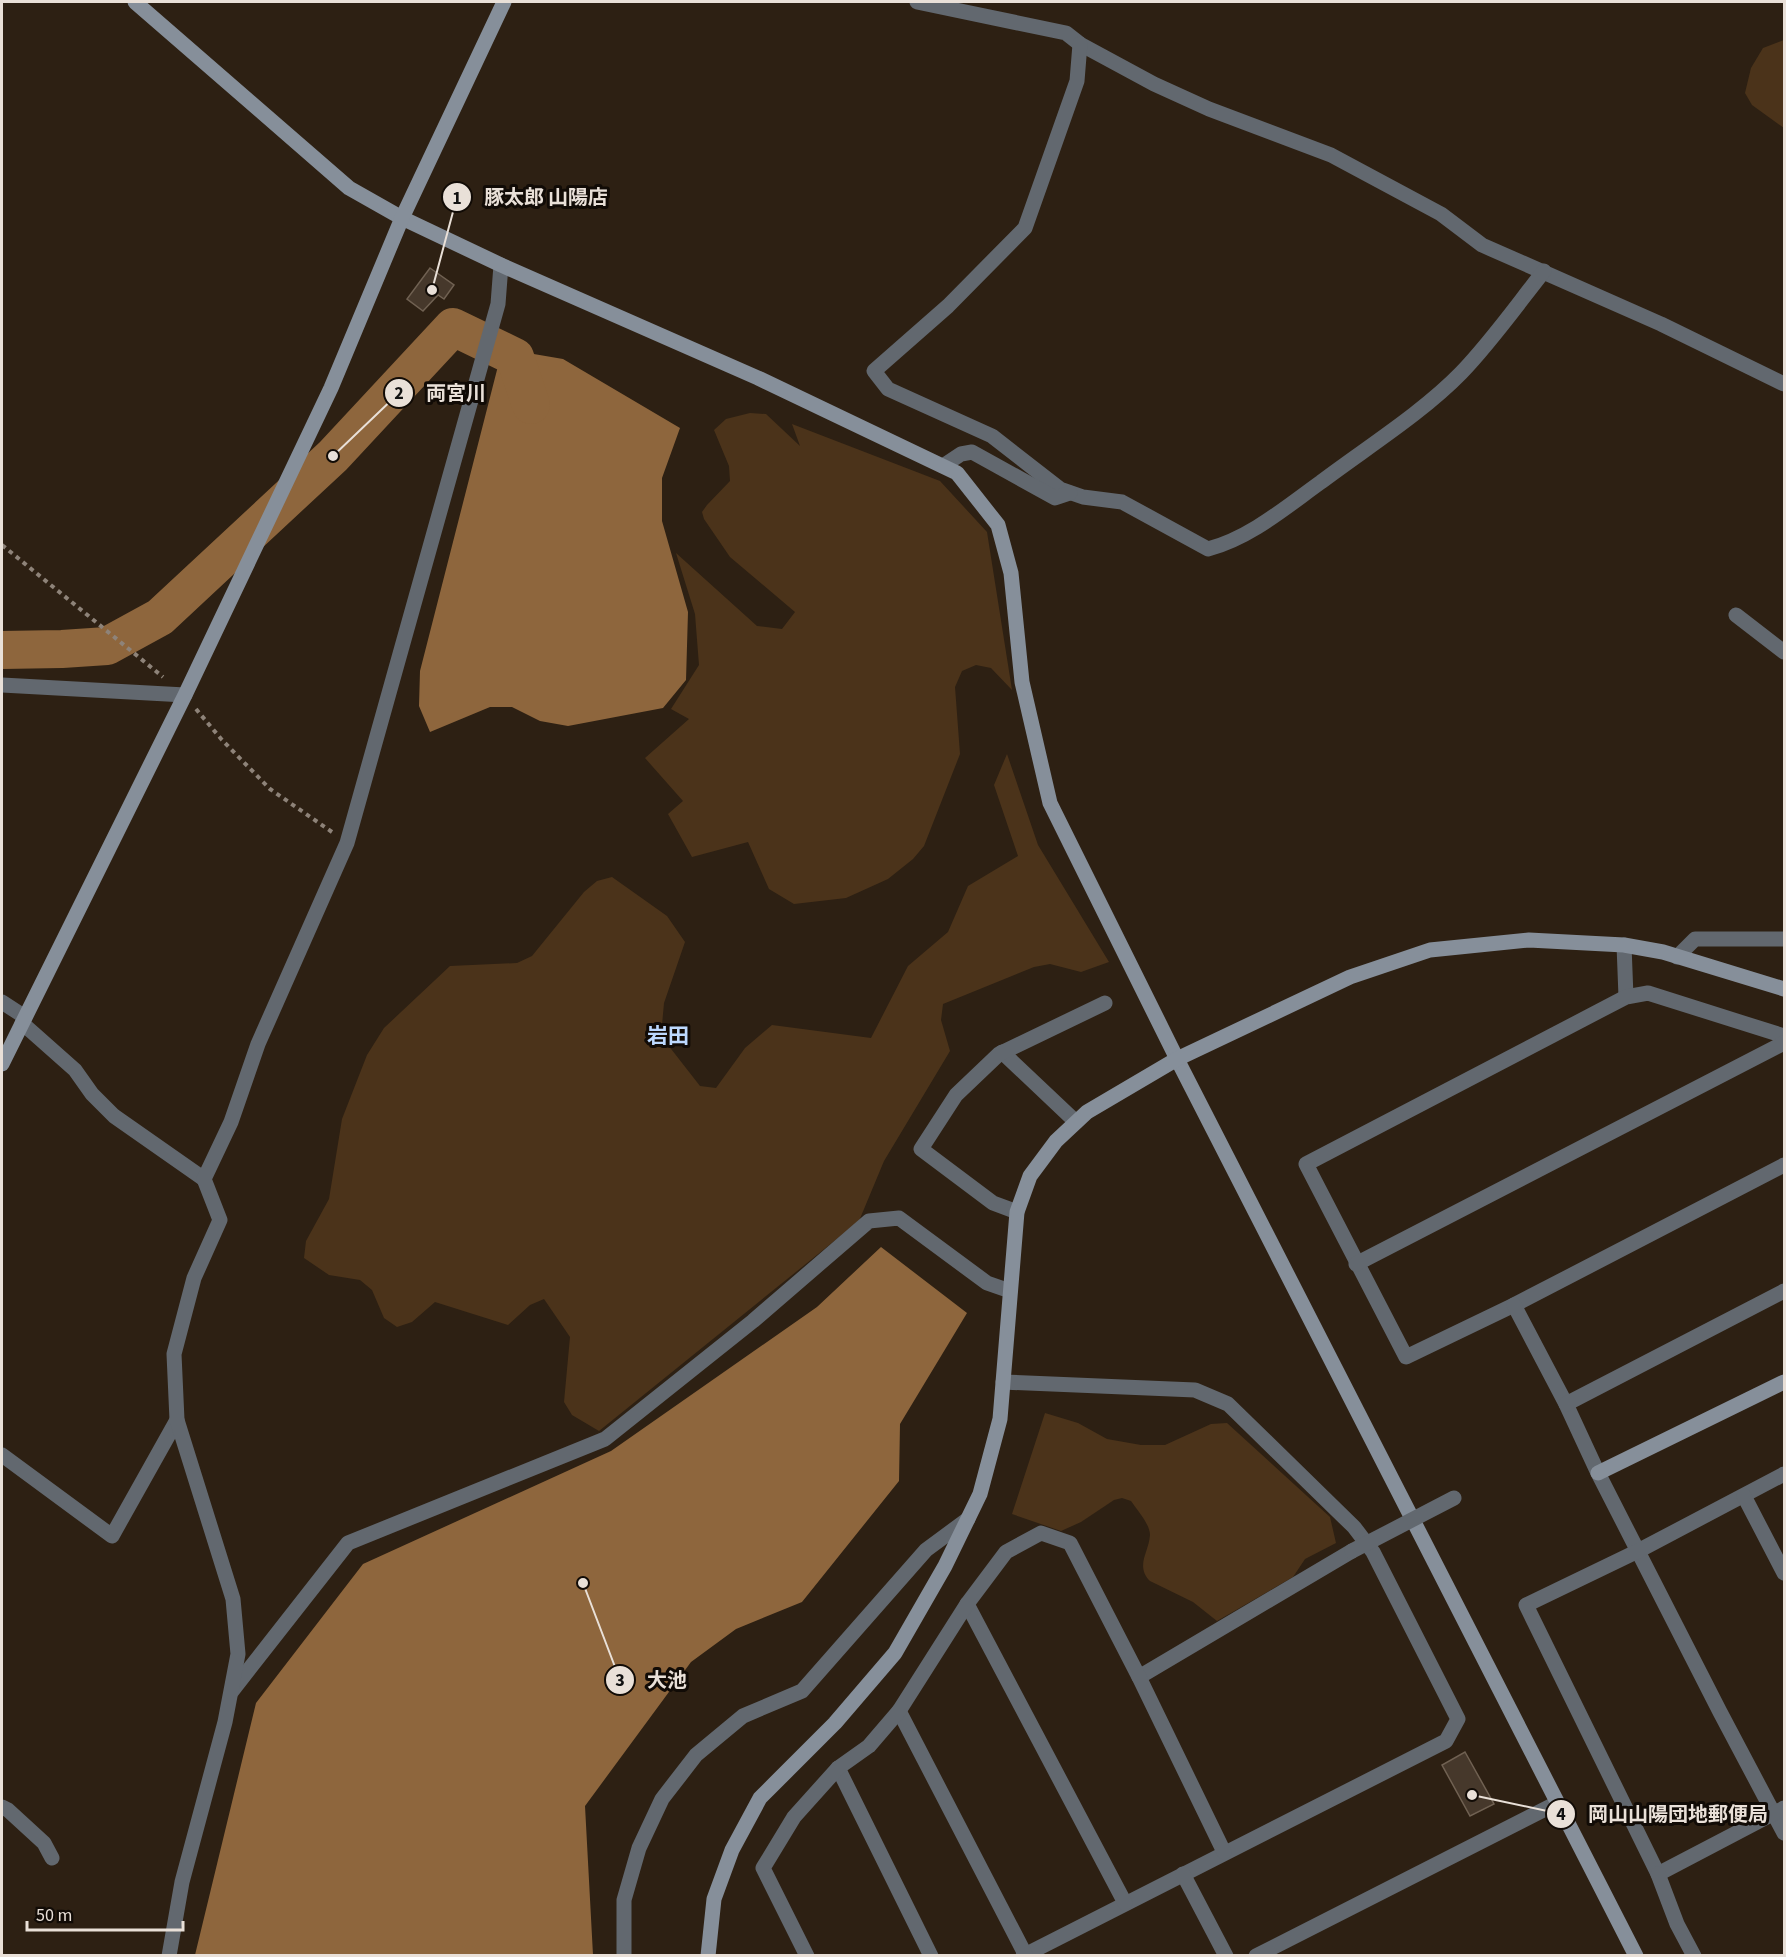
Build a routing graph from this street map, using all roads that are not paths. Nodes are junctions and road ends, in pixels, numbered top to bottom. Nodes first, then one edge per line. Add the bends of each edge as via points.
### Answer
1 (135, 2) edge
2 (504, 2) edge
3 (917, 2) edge
4 (1080, 44) junction
5 (402, 218) junction
6 (501, 265) junction
7 (1544, 271) junction
8 (1785, 384) edge
9 (943, 466) junction
10 (1070, 493) junction
11 (1736, 615) dead end
12 (1785, 652) edge
13 (2, 685) edge
14 (185, 695) junction
15 (1785, 939) edge
16 (1624, 945) junction
17 (1677, 957) junction
18 (1785, 989) edge
19 (1626, 998) junction
20 (2, 1002) edge
21 (1105, 1003) dead end
22 (23, 1020) junction
23 (1785, 1036) edge
24 (1785, 1043) edge
25 (1002, 1052) junction
26 (1177, 1059) junction
27 (2, 1064) edge
28 (1076, 1122) junction
29 (1785, 1166) edge
30 (204, 1179) junction
31 (1017, 1212) junction
32 (1356, 1264) junction
33 (1010, 1291) junction
34 (1785, 1291) edge
35 (1514, 1305) junction
36 (1003, 1382) junction
37 (1785, 1382) edge
38 (1566, 1404) junction
39 (177, 1420) junction
40 (2, 1455) edge
41 (1598, 1473) junction
42 (1785, 1474) edge
43 (1744, 1496) junction
44 (1454, 1497) dead end
45 (968, 1519) junction
46 (1638, 1551) junction
47 (1785, 1573) edge
48 (967, 1604) junction
49 (1139, 1677) junction
50 (231, 1693) junction
51 (899, 1711) junction
52 (838, 1768) junction
53 (1557, 1803) junction
54 (2, 1807) edge
55 (1779, 1811) edge
56 (1785, 1833) edge
57 (1224, 1852) junction
58 (52, 1858) dead end
59 (1183, 1874) junction
60 (1658, 1874) junction
61 (1125, 1903) junction
62 (1024, 1955) edge
63 (169, 1956) edge
64 (624, 1956) edge
65 (708, 1956) edge
66 (807, 1956) edge
67 (931, 1956) edge
68 (1226, 1956) edge
69 (1256, 1956) edge
70 (1636, 1956) edge
71 (1694, 1956) edge

1 - 5 street via 349,188
2 - 5 street
3 - 4 street via 1066,33
4 - 7 street via 1209,109 1331,155 1441,214 1482,244
4 - 10 street via 1077,81 1025,228 948,306 874,371 888,390 992,436
5 - 6 street
5 - 14 street via 331,388
6 - 9 street via 758,378
6 - 30 street via 498,304 347,843 258,1044 231,1122
7 - 8 street
7 - 10 street via 1484,347 1430,401 1272,518 1224,545 1208,549 1122,502
9 - 10 street via 972,452 1055,498
9 - 26 street via 957,473 998,525 1011,573 1022,682 1050,803
11 - 12 street
13 - 14 street
14 - 22 street
15 - 17 street via 1695,939
16 - 17 street
16 - 19 street
16 - 26 street via 1529,940 1430,950 1350,977
17 - 18 street
19 - 23 street via 1648,993
19 - 32 street via 1306,1164
20 - 22 street
21 - 25 street
22 - 27 street
22 - 30 street via 114,1116
24 - 32 street
25 - 28 street
25 - 31 street via 956,1095 921,1149 993,1203
26 - 28 street
26 - 53 street
28 - 31 street via 1030,1176
29 - 35 street
30 - 39 street via 220,1220 194,1278 174,1354
31 - 33 street
32 - 35 street via 1406,1357
33 - 36 street
33 - 50 street via 987,1283 899,1218 869,1221 753,1321 605,1439 348,1543
34 - 38 street
35 - 38 street
36 - 45 street via 1000,1419 980,1494
36 - 57 street via 1195,1389 1228,1404 1354,1527 1373,1552 1458,1719 1446,1741
37 - 41 street
38 - 41 street
39 - 40 street via 112,1536
39 - 50 street via 234,1599 238,1654
41 - 46 street
42 - 43 street
43 - 46 street
43 - 47 street
44 - 49 street, bridge via 1352,1551
45 - 64 street via 926,1550 802,1691 743,1716 696,1755 662,1799 639,1848 624,1900
45 - 65 street via 896,1653 760,1798 732,1850 714,1899
46 - 55 street
46 - 60 street via 1526,1605
48 - 49 street via 1006,1552 1041,1533 1070,1544
48 - 51 street
48 - 61 street
49 - 57 street
50 - 63 street via 182,1882
51 - 52 street via 869,1746
51 - 62 street
52 - 66 street via 794,1817 763,1868
52 - 67 street
53 - 69 street
53 - 70 street
54 - 58 street via 44,1844
55 - 56 street
55 - 60 street
57 - 59 street
59 - 61 street
59 - 68 street
60 - 71 street
61 - 62 street

